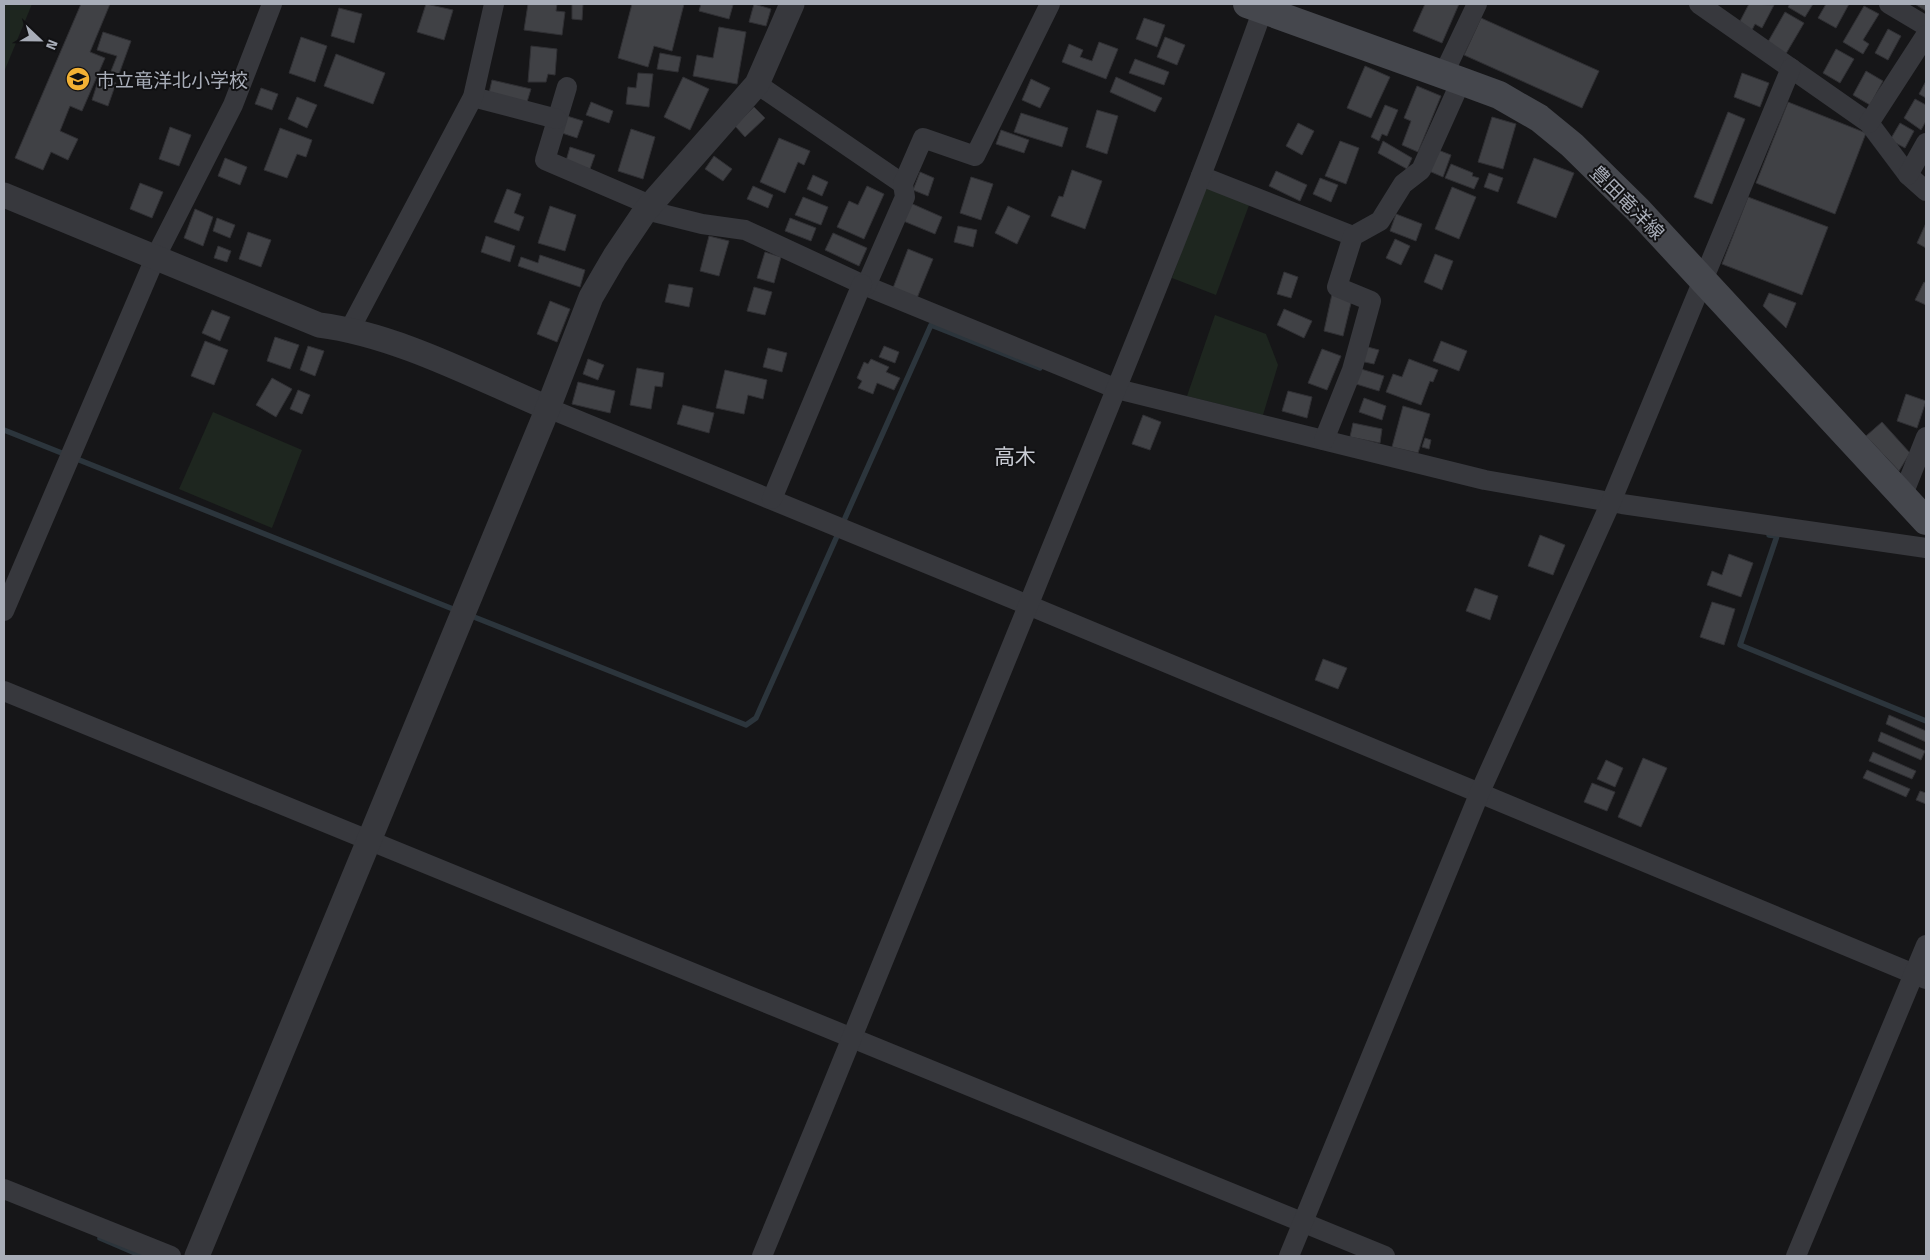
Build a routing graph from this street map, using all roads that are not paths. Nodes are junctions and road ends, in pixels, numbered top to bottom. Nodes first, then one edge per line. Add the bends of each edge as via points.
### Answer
1 (272, 4) edge
2 (494, 4) edge
3 (792, 4) edge
4 (1050, 4) edge
5 (1477, 4) edge
6 (1699, 4) edge
7 (1889, 4) edge
8 (1258, 6) edge
9 (1926, 26) edge
10 (1926, 35) edge
11 (1791, 68) junction
12 (1452, 78) junction
13 (756, 84) junction
14 (566, 87) dead end
15 (473, 97) junction
16 (557, 119) junction
17 (1870, 123) junction
18 (1926, 143) edge
19 (1908, 175) junction
20 (1201, 176) junction
21 (903, 184) junction
22 (1926, 191) edge
23 (4, 195) edge
24 (648, 208) junction
25 (1353, 236) junction
26 (156, 256) junction
27 (1702, 279) junction
28 (864, 285) junction
29 (350, 329) junction
30 (1117, 388) junction
31 (548, 408) junction
32 (1926, 437) edge
33 (1324, 440) junction
34 (1902, 497) junction
35 (772, 499) junction
36 (1611, 502) junction
37 (1926, 521) edge
38 (1926, 548) edge
39 (1028, 604) junction
40 (4, 611) edge
41 (4, 691) edge
42 (1480, 792) junction
43 (369, 840) junction
44 (1926, 945) edge
45 (1920, 976) edge
46 (853, 1038) junction
47 (4, 1189) edge
48 (1303, 1222) junction
49 (171, 1256) edge
50 (198, 1256) edge
51 (762, 1256) edge
52 (1289, 1256) edge
53 (1385, 1256) edge
54 (1796, 1256) edge

1 - 26 street via 232,105
2 - 15 street
3 - 13 street
4 - 21 street via 975,156 923,138
5 - 12 street
6 - 11 street
7 - 9 street
8 - 12 main road, 豊田竜洋線
8 - 20 street
10 - 17 street
11 - 17 street
11 - 27 street
12 - 25 street via 1422,170 1403,184 1380,221
12 - 27 main road, 豊田竜洋線 via 1499,95 1538,118 1572,145
13 - 21 street
13 - 24 street
14 - 16 street
15 - 16 street
15 - 29 street
16 - 24 street via 545,160
17 - 19 street
18 - 19 street
19 - 22 street
20 - 25 street
20 - 30 street
21 - 28 street via 904,197
23 - 26 street
24 - 28 street via 702,224 745,230
24 - 31 street via 591,297
25 - 33 street via 1337,287 1371,301 1352,370
26 - 29 street via 318,325
26 - 40 street
27 - 34 main road, 豊田竜洋線
27 - 36 street
28 - 30 street
28 - 35 street
29 - 31 street via 382,338
30 - 33 street
30 - 39 street
31 - 35 street
31 - 43 street
32 - 34 street
33 - 36 street via 1485,480
34 - 37 main road, 豊田竜洋線
35 - 39 street
36 - 38 street
36 - 42 street
39 - 42 street
39 - 46 street
41 - 43 street
42 - 45 street
42 - 48 street
43 - 46 street
43 - 50 street
44 - 45 street
45 - 54 street
46 - 48 street
46 - 51 street
47 - 49 street
48 - 52 street
48 - 53 street

